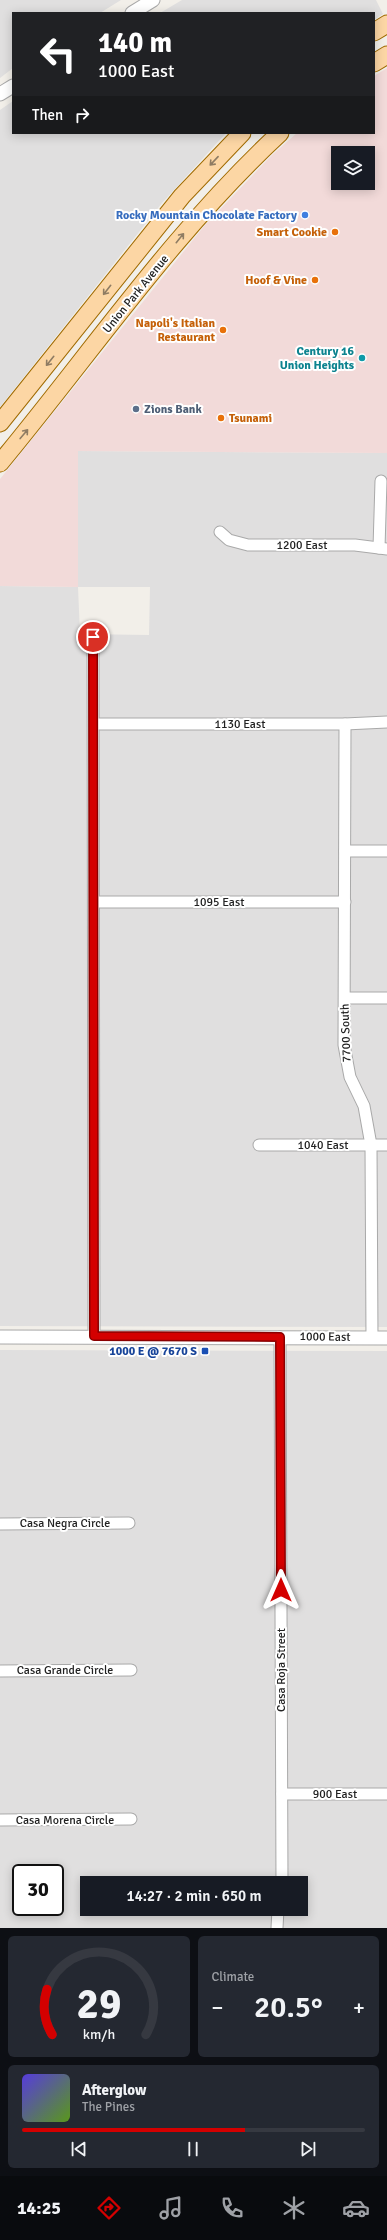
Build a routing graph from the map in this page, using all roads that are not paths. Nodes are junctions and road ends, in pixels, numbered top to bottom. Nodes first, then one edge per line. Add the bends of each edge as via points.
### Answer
1 (153, 0) edge
2 (134, 12) edge
3 (387, 24) edge
4 (375, 31) edge
5 (387, 55) edge
6 (375, 62) edge
7 (12, 87) edge
8 (0, 94) edge
9 (241, 134) edge
10 (279, 134) edge
11 (0, 423) edge
12 (0, 463) edge
13 (380, 481) dead end
14 (220, 532) dead end
15 (383, 548) edge
16 (93, 637) dead end
17 (387, 722) edge
18 (94, 724) junction
19 (345, 724) junction
20 (345, 851) junction
21 (387, 851) edge
22 (94, 902) junction
23 (345, 902) junction
24 (345, 998) junction
25 (387, 998) edge
26 (259, 1145) dead end
27 (371, 1145) junction
28 (387, 1145) edge
29 (94, 1336) junction
30 (0, 1337) edge
31 (280, 1337) junction
32 (372, 1338) junction
33 (387, 1338) edge
34 (129, 1523) dead end
35 (0, 1524) edge
36 (0, 1670) edge
37 (130, 1670) dead end
38 (282, 1794) junction
39 (387, 1794) edge
40 (131, 1819) dead end
41 (0, 1820) edge
42 (282, 1876) edge
43 (277, 1916) edge
44 (276, 1928) edge

1 - 2 street
3 - 4 main road
5 - 6 main road
7 - 8 street
9 -> 11 main road, Union Park Avenue via 182,196
12 -> 10 main road, Union Park Avenue via 197,218 235,176
13 - 15 street
14 - 15 street, 1200 East via 229,540 248,545 355,545
16 - 18 street
17 - 19 street, 1130 East
18 - 19 street, 1130 East
18 - 22 street
19 - 20 street, 7700 South
20 - 21 street
20 - 23 street, 7700 South
22 - 23 street, 1095 East
22 - 29 street
23 - 24 street, 7700 South
24 - 25 street
24 - 27 street, 7700 South via 346,1061 350,1078 368,1120
26 - 27 street, 1040 East
27 - 28 street, 1040 East
27 - 32 street, 7700 South
29 - 30 street, 1000 East
29 - 31 street, 1000 East
31 - 32 street, 1000 East
31 - 38 street, Casa Roja Street
32 - 33 street, 1000 East
34 - 35 street, Casa Negra Circle
36 - 37 street, Casa Grande Circle
38 - 39 street, 900 East
38 - 42 street, Casa Roja Street
40 - 41 street, Casa Morena Circle
43 - 44 street

